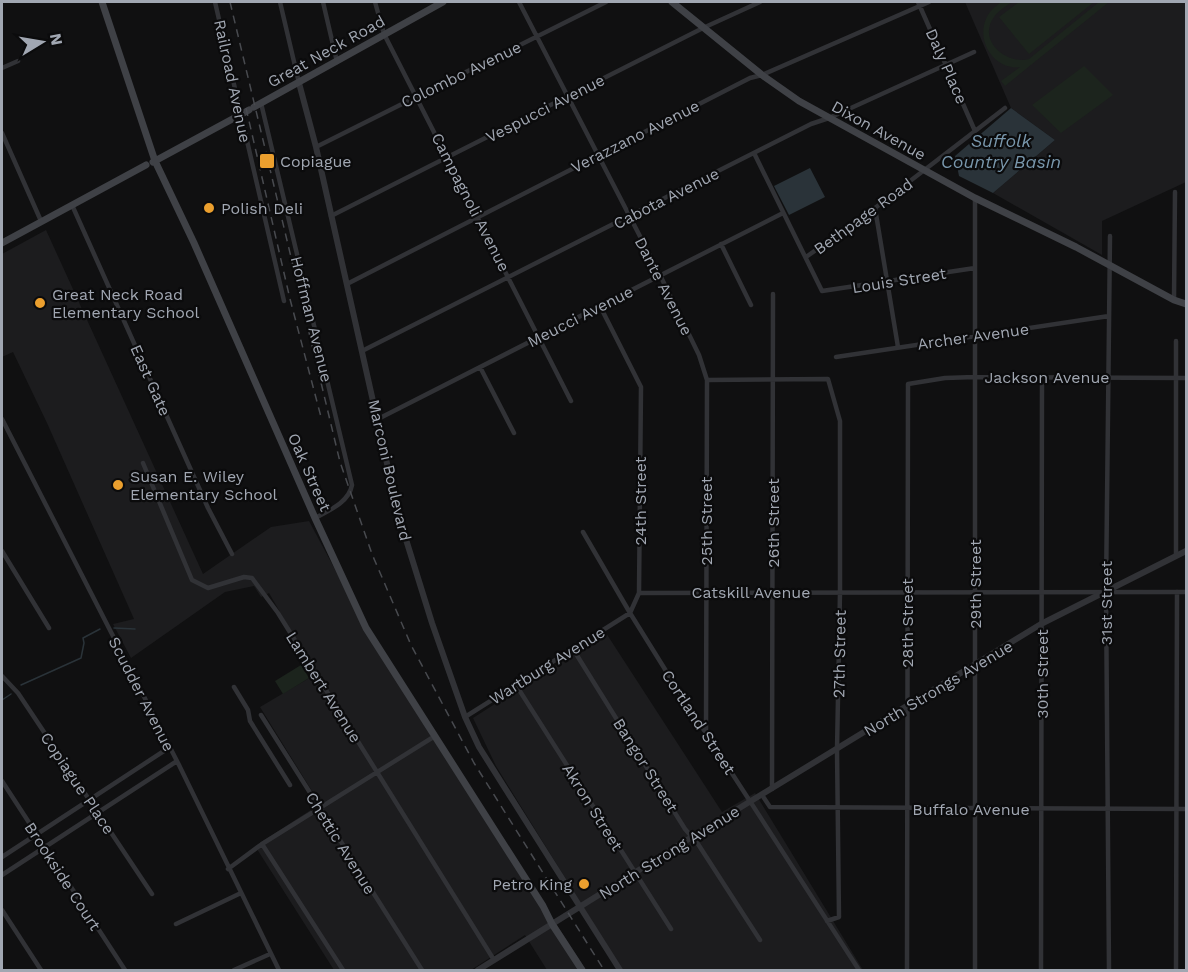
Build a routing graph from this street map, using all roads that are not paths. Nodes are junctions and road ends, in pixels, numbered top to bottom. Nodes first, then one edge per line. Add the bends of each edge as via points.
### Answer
1 (102, 2) edge
2 (215, 2) edge
3 (280, 2) edge
4 (323, 2) edge
5 (375, 2) edge
6 (443, 2) edge
7 (519, 2) edge
8 (606, 2) edge
9 (672, 2) edge
10 (760, 2) edge
11 (929, 2) edge
12 (919, 4) edge
13 (703, 28) junction
14 (384, 34) junction
15 (537, 37) junction
16 (974, 52) dead end
17 (18, 61) dead end
18 (337, 62) junction
19 (947, 65) junction
20 (2, 68) edge
21 (762, 75) junction
22 (299, 83) junction
23 (416, 96) junction
24 (568, 98) junction
25 (255, 107) junction
26 (1005, 108) dead end
27 (240, 115) junction
28 (829, 118) junction
29 (975, 131) junction
30 (2, 133) edge
31 (316, 147) junction
32 (754, 153) junction
33 (597, 156) junction
34 (448, 157) junction
35 (150, 163) junction
36 (924, 171) junction
37 (1175, 192) dead end
38 (975, 198) junction
39 (72, 205) junction
40 (874, 208) junction
41 (783, 213) junction
42 (331, 216) junction
43 (478, 216) junction
44 (629, 217) junction
45 (41, 221) junction
46 (1110, 236) dead end
47 (2, 243) edge
48 (721, 244) junction
49 (806, 257) junction
50 (1110, 266) junction
51 (975, 268) junction
52 (660, 275) junction
53 (509, 276) junction
54 (887, 282) junction
55 (347, 284) junction
56 (773, 294) dead end
57 (1174, 300) junction
58 (284, 301) dead end
59 (1186, 304) edge
60 (752, 305) dead end
61 (600, 306) junction
62 (1109, 316) junction
63 (975, 336) junction
64 (539, 337) junction
65 (1176, 341) dead end
66 (898, 347) junction
67 (362, 351) junction
68 (836, 357) dead end
69 (480, 367) junction
70 (975, 377) junction
71 (1042, 377) junction
72 (1109, 378) junction
73 (1176, 378) junction
74 (1186, 378) edge
75 (773, 379) junction
76 (707, 380) junction
77 (908, 384) joint
78 (571, 401) dead end
79 (2, 419) edge
80 (378, 419) junction
81 (514, 433) dead end
82 (143, 463) dead end
83 (315, 518) junction
84 (583, 532) dead end
85 (2, 551) edge
86 (1186, 551) edge
87 (232, 554) dead end
88 (1176, 556) junction
89 (1106, 591) junction
90 (706, 592) junction
91 (773, 592) junction
92 (840, 592) junction
93 (908, 592) junction
94 (975, 592) junction
95 (1041, 592) junction
96 (1177, 592) junction
97 (1186, 592) edge
98 (639, 593) junction
99 (630, 613) junction
100 (1041, 624) junction
101 (49, 628) dead end
102 (573, 649) junction
103 (975, 666) junction
104 (2, 676) edge
105 (516, 685) junction
106 (234, 687) dead end
107 (907, 706) junction
108 (261, 715) dead end
109 (465, 717) junction
110 (706, 733) junction
111 (435, 736) junction
112 (170, 747) junction
113 (837, 750) junction
114 (177, 761) junction
115 (377, 773) junction
116 (2, 781) edge
117 (290, 785) dead end
118 (772, 789) junction
119 (762, 795) junction
120 (89, 800) junction
121 (750, 801) junction
122 (839, 807) junction
123 (907, 809) junction
124 (975, 809) junction
125 (1042, 809) junction
126 (1109, 809) junction
127 (1176, 809) junction
128 (1186, 809) edge
129 (320, 810) junction
130 (98, 813) junction
131 (36, 834) junction
132 (692, 837) junction
133 (262, 844) junction
134 (44, 847) junction
135 (2, 857) edge
136 (228, 868) junction
137 (636, 872) junction
138 (2, 875) edge
139 (241, 893) junction
140 (152, 894) dead end
141 (579, 908) junction
142 (2, 910) edge
143 (830, 921) junction
144 (176, 924) dead end
145 (552, 924) junction
146 (671, 929) dead end
147 (760, 940) dead end
148 (270, 954) junction
149 (494, 960) junction
150 (41, 970) edge
151 (124, 970) edge
152 (234, 970) edge
153 (279, 970) edge
154 (343, 970) edge
155 (422, 970) edge
156 (478, 970) edge
157 (582, 970) edge
158 (620, 970) edge
159 (859, 970) edge
160 (907, 970) edge
161 (975, 970) edge
162 (1041, 970) edge
163 (1109, 970) edge
164 (1176, 970) edge

1 - 35 main road, Oak Street
2 - 27 street, Railroad Avenue
3 - 22 street, Marconi Boulevard
4 - 18 street
5 - 14 street, Campagnoli Avenue
6 - 14 main road, Great Neck Road
7 - 15 street, Dante Avenue
8 - 15 street, Colombo Avenue
9 - 13 main road, Dixon Avenue
10 - 13 street, Vespucci Avenue
11 - 12 street, Verazzano Avenue
12 - 19 street, Daly Place
12 - 21 street, Verazzano Avenue
13 - 21 main road, Dixon Avenue
13 - 24 street, Vespucci Avenue
14 - 18 main road, Great Neck Road
14 - 23 street, Campagnoli Avenue
15 - 23 street, Colombo Avenue
15 - 24 street, Dante Avenue
16 - 19 street, Cabota Avenue
17 - 20 street
18 - 22 main road, Great Neck Road
19 - 28 street, Cabota Avenue
19 - 29 street, Daly Place
21 - 28 main road, Dixon Avenue
21 - 33 street, Verazzano Avenue
22 - 25 main road, Great Neck Road
22 - 31 street, Marconi Boulevard
23 - 31 street, Colombo Avenue
23 - 34 street, Campagnoli Avenue
24 - 33 street, Dante Avenue
24 - 34 street, Vespucci Avenue
25 - 27 main road, Great Neck Road
25 - 83 street, Hoffman Avenue via 352,485 351,492 336,507
26 - 29 street, Bethpage Road
27 - 35 main road, Great Neck Road
27 - 58 street, Railroad Avenue
28 - 32 street, Cabota Avenue
28 - 36 main road, Dixon Avenue
29 - 36 street, Bethpage Road
30 - 45 street
31 - 42 street, Marconi Boulevard
32 - 41 street
32 - 44 street, Cabota Avenue
33 - 43 street, Verazzano Avenue
33 - 44 street, Dante Avenue
34 - 42 street, Vespucci Avenue
34 - 43 street, Campagnoli Avenue
35 - 39 main road, Great Neck Road
35 - 83 main road, Oak Street via 194,243
36 - 38 main road, Dixon Avenue
36 - 40 street, Bethpage Road
37 - 57 street
38 - 50 main road, Dixon Avenue
38 - 51 street, 29th Street
39 - 45 main road, Great Neck Road
39 - 87 street, East Gate
40 - 49 street, Bethpage Road
40 - 54 street
41 - 48 street, Meucci Avenue
41 - 49 street
42 - 55 street, Marconi Boulevard
43 - 53 street, Campagnoli Avenue
43 - 55 street, Verazzano Avenue
44 - 52 street, Dante Avenue
44 - 53 street, Cabota Avenue
45 - 47 main road, Great Neck Road
46 - 50 street, 31st Street
48 - 52 street, Meucci Avenue
48 - 60 street
49 - 54 street, Louis Street via 822,291
50 - 57 main road, Dixon Avenue
50 - 62 street, 31st Street
51 - 54 street, Louis Street
51 - 63 street, 29th Street
52 - 61 street, Meucci Avenue
52 - 76 street, Dante Avenue
53 - 64 street, Campagnoli Avenue
53 - 67 street, Cabota Avenue
54 - 66 street
55 - 67 street, Marconi Boulevard
56 - 75 street, 26th Street
57 - 59 main road, Dixon Avenue
61 - 64 street, Meucci Avenue
61 - 98 street, 24th Street via 641,387
62 - 63 street, Archer Avenue
62 - 72 street, 31st Street
63 - 66 street, Archer Avenue
63 - 70 street, 29th Street
64 - 69 street, Meucci Avenue
64 - 78 street, Campagnoli Avenue
65 - 73 street
66 - 68 street, Archer Avenue
67 - 80 street, Marconi Boulevard
69 - 80 street, Meucci Avenue
69 - 81 street
70 - 71 street, Jackson Avenue
70 - 77 street, Jackson Avenue
70 - 94 street, 29th Street
71 - 72 street, Jackson Avenue
71 - 95 street, 30th Street
72 - 73 street, Jackson Avenue
72 - 89 street, 31st Street
73 - 74 street, Jackson Avenue
73 - 88 street
75 - 76 street
75 - 91 street, 26th Street
75 - 92 street, 27th Street via 828,379 840,420
76 - 90 street, 25th Street
77 - 93 street, 28th Street
79 - 112 street, Scudder Avenue
80 - 109 street, Marconi Boulevard via 399,517
82 - 115 street, Lambert Avenue via 192,580 208,588 252,578 278,613
83 - 111 main road, Oak Street via 366,628
84 - 99 street, Cortland Street
85 - 101 street
86 - 88 street, North Strongs Avenue
88 - 89 street, North Strongs Avenue
89 - 95 street, Catskill Avenue
89 - 96 street, Catskill Avenue
89 - 100 street, North Strongs Avenue
89 - 126 street, 31st Street
90 - 91 street, Catskill Avenue
90 - 98 street, Catskill Avenue
90 - 110 street, 25th Street
91 - 92 street, Catskill Avenue
91 - 118 street, 26th Street
92 - 93 street, Catskill Avenue
92 - 113 street, 27th Street
93 - 94 street, Catskill Avenue
93 - 107 street, 28th Street
94 - 95 street, Catskill Avenue
94 - 103 street, 29th Street
95 - 100 street, 30th Street
96 - 97 street, Catskill Avenue
96 - 127 street
98 - 99 street, 24th Street
99 - 102 street, Wartburg Avenue
99 - 110 street, Cortland Street
100 - 103 street, North Strongs Avenue
100 - 125 street, 30th Street
102 - 105 street, Wartburg Avenue
102 - 132 street, Bangor Street
103 - 107 street, North Strongs Avenue
103 - 124 street, 29th Street
104 - 120 street, Copiague Place via 18,693
105 - 109 street, Wartburg Avenue
105 - 137 street, Akron Street
106 - 117 street
107 - 113 street, North Strongs Avenue
107 - 123 street, 28th Street
108 - 129 street, Chettic Avenue
109 - 141 street, Marconi Boulevard via 479,747
110 - 121 street, Cortland Street
111 - 115 street
111 - 145 main road, Oak Street
112 - 114 street, Scudder Avenue
112 - 120 street
113 - 118 street, North Strongs Avenue
113 - 122 street, 27th Street
114 - 130 street
114 - 136 street, Scudder Avenue
115 - 129 street
115 - 149 street, Lambert Avenue
116 - 131 street, Brookside Court
118 - 119 street, North Strong Avenue
119 - 121 street, North Strong Avenue
119 - 122 street, Buffalo Avenue via 770,807
120 - 130 street, Copiague Place
120 - 131 street
121 - 132 street, North Strong Avenue
121 - 143 street, Cortland Street
122 - 123 street, Buffalo Avenue
122 - 143 street, 27th Street via 839,917
123 - 124 street, Buffalo Avenue
123 - 160 street, 28th Street
124 - 125 street, Buffalo Avenue
124 - 161 street, 29th Street
125 - 126 street, Buffalo Avenue
125 - 162 street, 30th Street
126 - 127 street, Buffalo Avenue
126 - 163 street, 31st Street
127 - 128 street, Buffalo Avenue
127 - 164 street
129 - 133 street
129 - 155 street, Chettic Avenue
130 - 134 street
130 - 140 street, Copiague Place
131 - 134 street, Brookside Court
131 - 135 street
132 - 137 street, North Strong Avenue
132 - 147 street, Bangor Street
133 - 136 street
133 - 154 street
134 - 138 street
134 - 151 street, Brookside Court
136 - 139 street, Scudder Avenue
137 - 141 street, North Strong Avenue
137 - 146 street, Akron Street
139 - 144 street
139 - 148 street, Scudder Avenue
141 - 145 street, North Strong Avenue
141 - 158 street, Marconi Boulevard
142 - 150 street
143 - 159 street, Cortland Street
145 - 149 street, North Strong Avenue
145 - 157 main road, Oak Street
148 - 152 street
148 - 153 street, Scudder Avenue
149 - 156 street, North Strong Avenue

